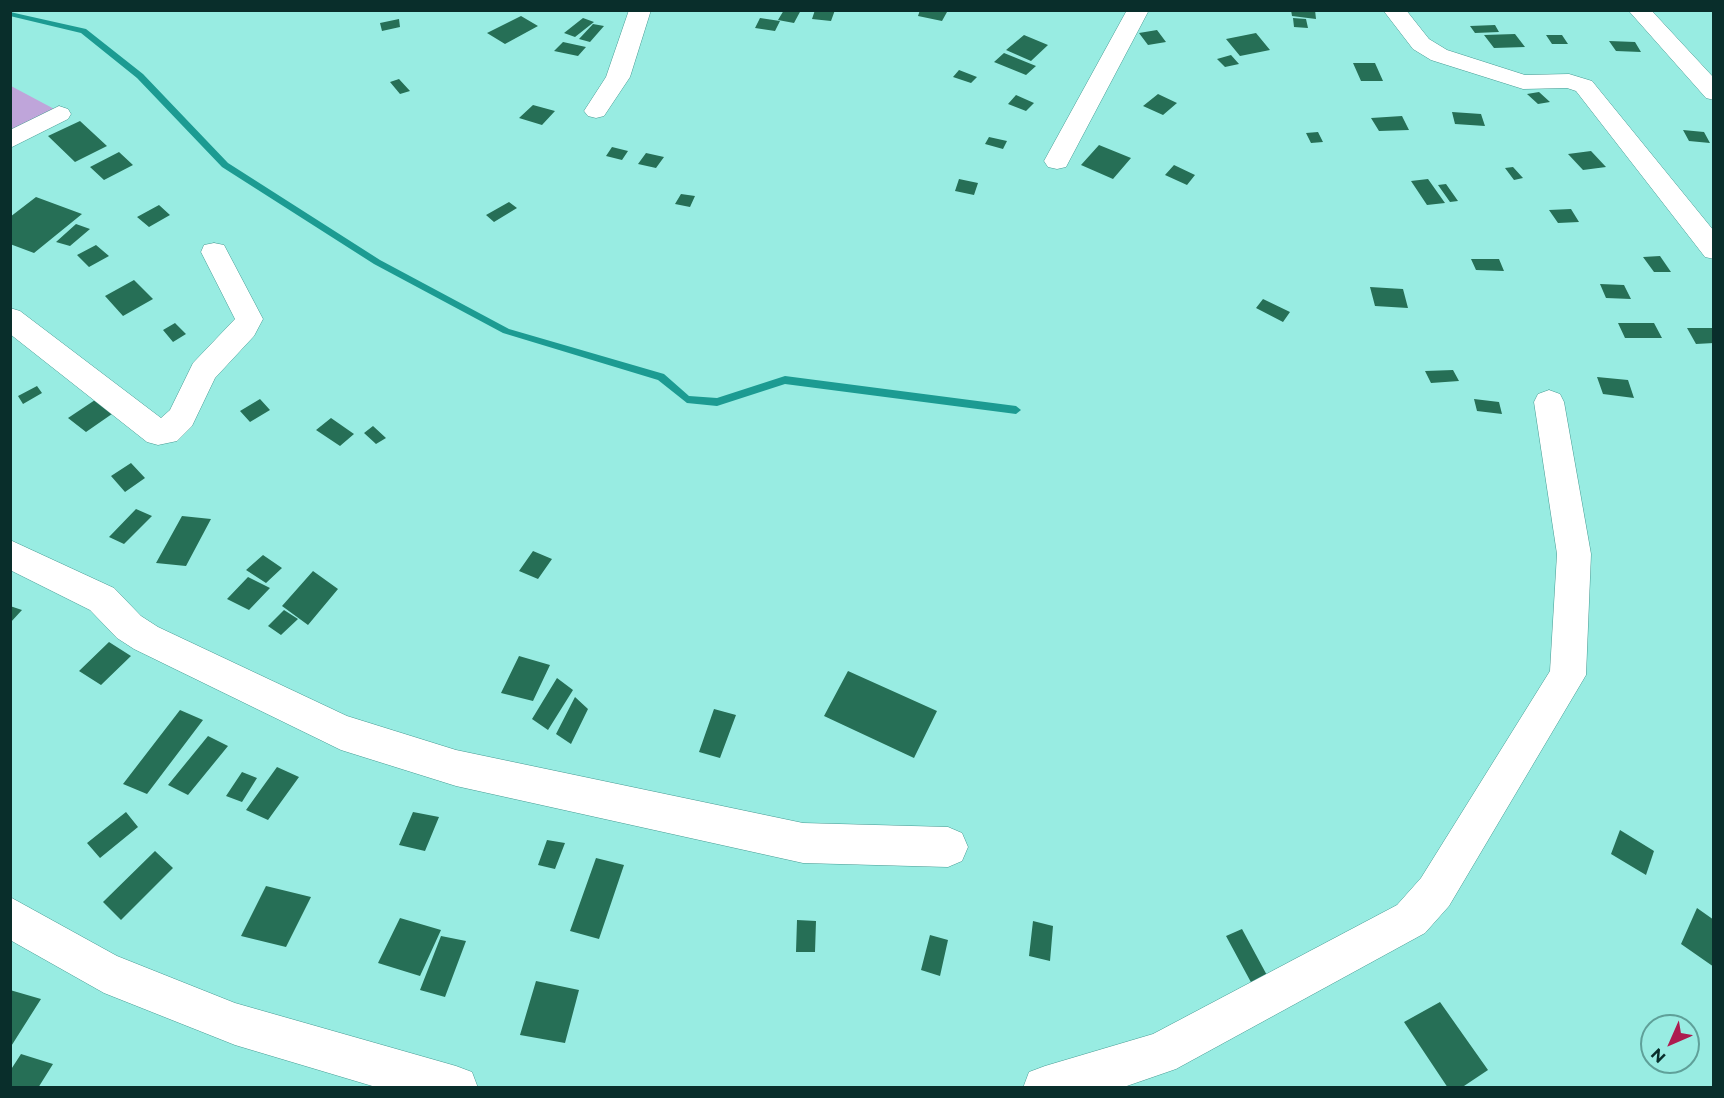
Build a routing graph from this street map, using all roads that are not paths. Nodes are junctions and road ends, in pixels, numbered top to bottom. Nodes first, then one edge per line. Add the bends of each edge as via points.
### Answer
1 (640, 10) edge
2 (1138, 10) edge
3 (1394, 10) edge
4 (1639, 10) edge
5 (1713, 93) edge
6 (596, 111) dead end
7 (58, 114) dead end
8 (10, 140) edge
9 (1057, 161) dead end
10 (1713, 250) edge
11 (214, 252) dead end
12 (10, 318) edge
13 (1549, 402) dead end
14 (10, 554) edge
15 (948, 847) dead end
16 (10, 917) edge
17 (456, 1088) edge
18 (1045, 1088) edge

1 - 6 street via 618,77
2 - 9 street
3 - 10 street via 1422,44 1439,54 1523,82 1569,81 1584,86
4 - 5 street
7 - 8 street
11 - 12 street via 249,319 203,371 181,418 166,432 158,433
13 - 18 street via 1574,554 1568,675 1435,892 1412,919 1161,1054
14 - 15 street via 96,595 129,627 157,644 341,732 456,768 803,843
16 - 17 street via 104,972 235,1024

